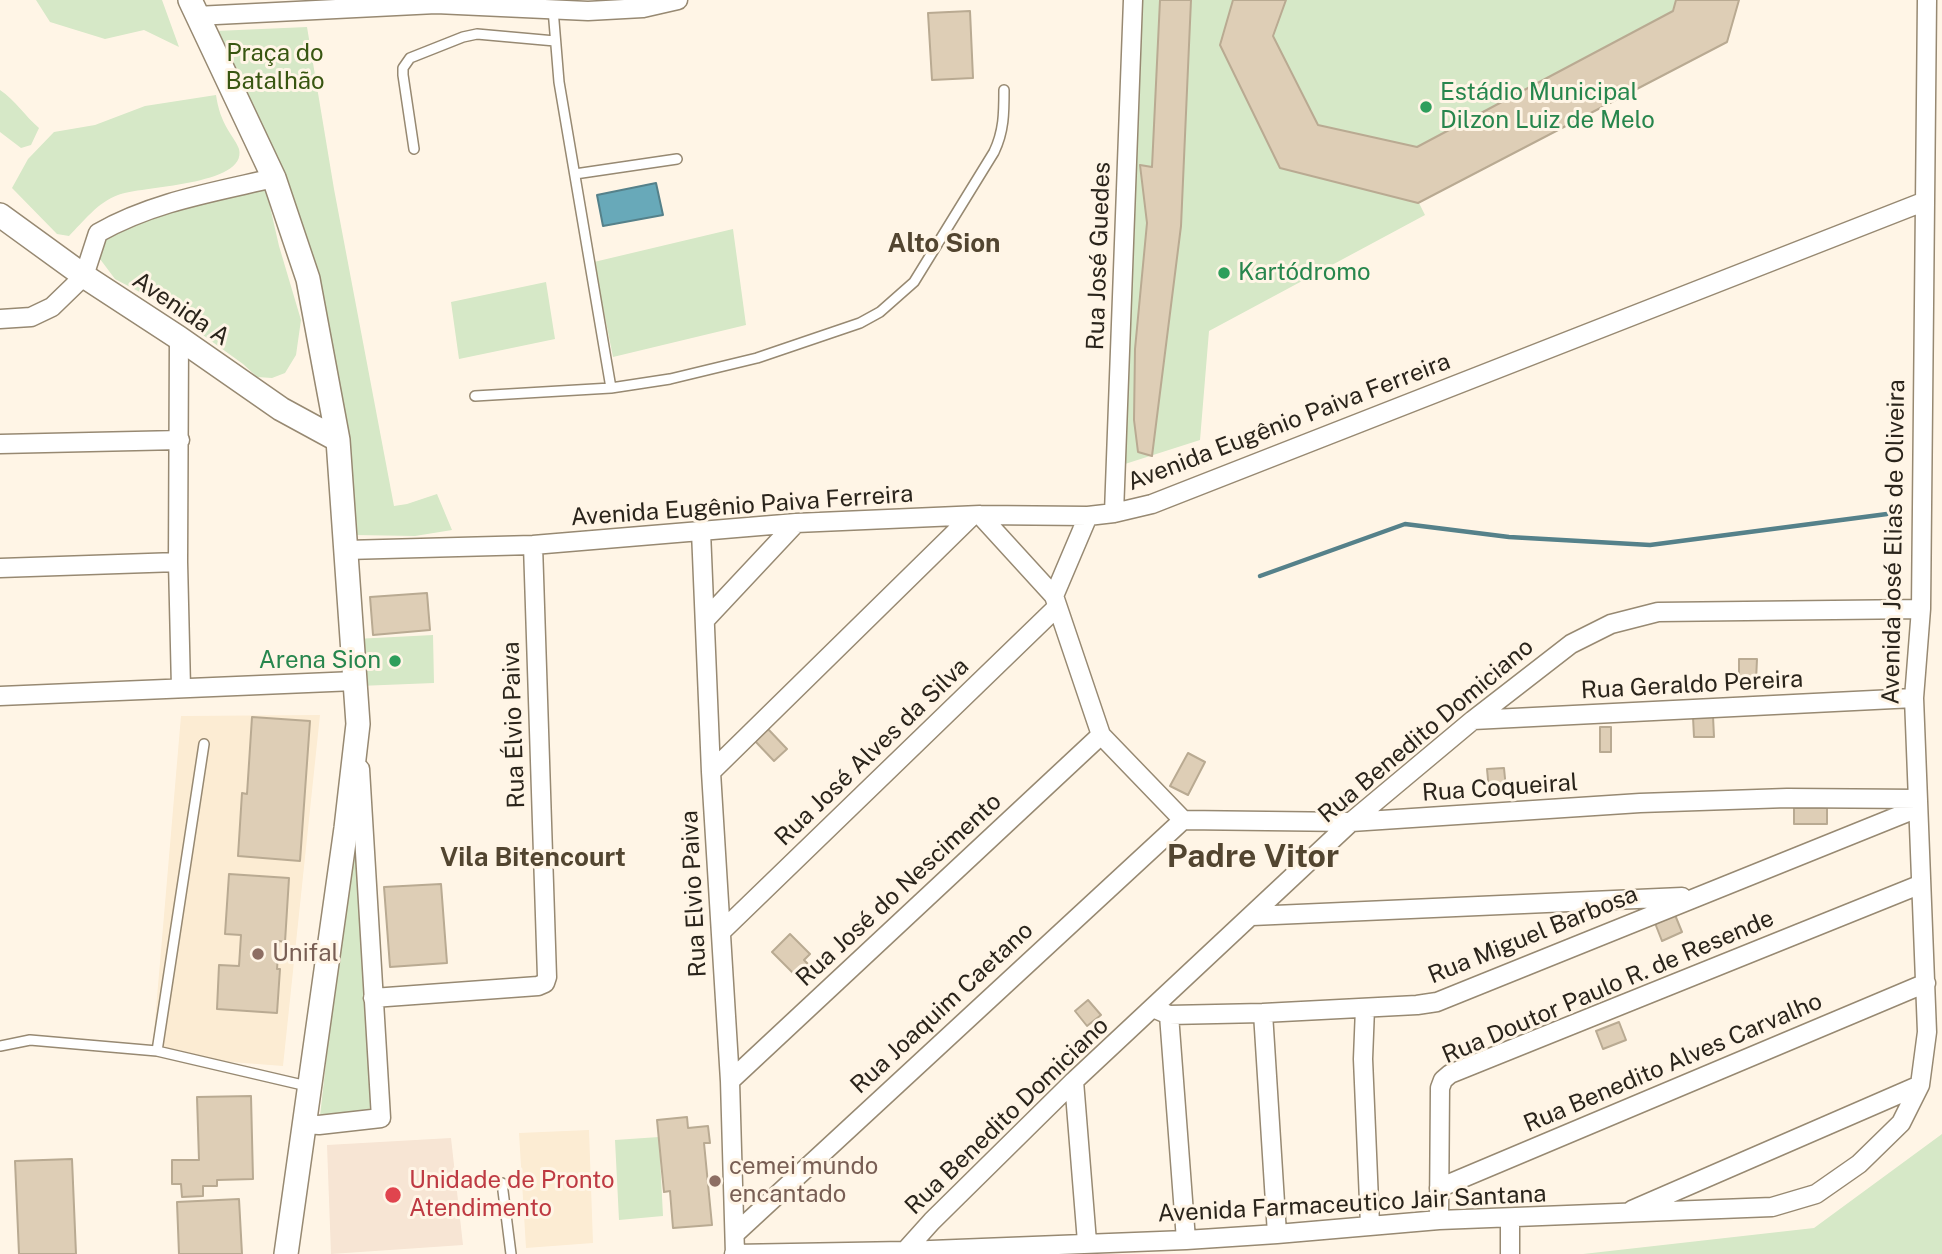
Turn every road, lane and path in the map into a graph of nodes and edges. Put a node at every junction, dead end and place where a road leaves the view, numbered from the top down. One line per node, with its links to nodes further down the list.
1 (677, 0): 5 (street)
2 (1133, 0): 24 (street, Rua José Guedes)
3 (1927, 0): 14 (street, Avenida José Elias de Oliveira)
4 (435, 2): 6 (street); 7 (street)
5 (587, 5): 7 (street)
6 (193, 8): 13 (street)
7 (552, 9): 8 (lane)
8 (555, 41): 10 (lane); 12 (lane)
9 (1004, 90): 19 (lane)
10 (414, 149)
11 (677, 159): 12 (lane)
12 (575, 174): 19 (lane)
13 (274, 178): 16 (street); 22 (street)
14 (1923, 202): 24 (street, Avenida Eugênio Paiva Ferreira); 34 (street, Avenida José Elias de Oliveira)
15 (0, 215): 16 (street, Avenida A)
16 (84, 276): 17 (street); 18 (street, Avenida A)
17 (0, 319)
18 (179, 338): 21 (street); 22 (street, Avenida A)
19 (611, 388): 20 (lane)
20 (475, 396)
21 (180, 440): 23 (street); 31 (street)
22 (338, 440): 30 (street)
23 (0, 444)
24 (1114, 513): 26 (street, Avenida Eugênio Paiva Ferreira)
25 (976, 516): 26 (street, Avenida Eugênio Paiva Ferreira); 27 (street, Avenida Eugênio Paiva Ferreira); 33 (street); 44 (street)
26 (1088, 516): 33 (street)
27 (796, 523): 28 (street, Avenida Eugênio Paiva Ferreira); 35 (street)
28 (701, 531): 29 (street, Avenida Eugênio Paiva Ferreira); 35 (street, Rua Elvio Paiva)
29 (533, 545): 30 (street, Avenida Eugênio Paiva Ferreira); 53 (street, Rua Élvio Paiva)
30 (346, 550): 36 (street)
31 (178, 562): 32 (street); 37 (street)
32 (0, 568)
33 (1055, 602): 42 (street); 51 (street, Rua José Alves da Silva)
34 (1921, 609): 39 (street, Avenida José Elias de Oliveira); 40 (street, Rua Benedito Domiciano)
35 (706, 619): 44 (street, Rua Elvio Paiva)
36 (355, 681): 37 (street); 41 (street)
37 (181, 688): 38 (street)
38 (0, 696)
39 (1914, 698): 40 (street, Rua Geraldo Pereira); 45 (street, Avenida José Elias de Oliveira)
40 (1473, 720): 47 (street, Rua Benedito Domiciano)
41 (358, 724): 53 (street); 62 (street)
42 (1101, 735): 46 (street); 59 (street, Rua José do Nescimento)
43 (204, 744): 58 (lane)
44 (711, 772): 51 (street, Rua Elvio Paiva)
45 (1918, 804): 47 (street, Rua Coqueiral); 48 (street, Avenida José Elias de Oliveira); 49 (street, Rua Miguel Barbosa)
46 (1182, 820): 47 (street, Rua Coqueiral); 70 (street, Rua Joaquim Caetano)
47 (1351, 822): 50 (street, Rua Benedito Domiciano)
48 (1919, 885): 52 (street, Avenida José Elias de Oliveira); 65 (street, Rua Doutor Paulo R. de Resende)
49 (1695, 897): 50 (street); 54 (street, Rua Miguel Barbosa)
50 (1252, 916): 55 (street, Rua Benedito Domiciano)
51 (721, 932): 59 (street, Rua Elvio Paiva)
52 (1926, 983): 61 (street, Avenida José Elias de Oliveira); 65 (street, Rua Benedito Alves Carvalho)
53 (373, 998): 63 (street)
54 (1365, 1008): 56 (street, Rua Miguel Barbosa); 69 (street)
55 (1161, 1011): 56 (street, Rua Miguel Barbosa); 60 (street, Rua Benedito Domiciano); 72 (street)
56 (1263, 1013): 71 (street)
57 (0, 1046): 58 (lane)
58 (157, 1051): 62 (lane)
59 (730, 1081): 70 (street, Rua Elvio Paiva)
60 (1074, 1081): 73 (street); 74 (street, Rua Benedito Domiciano)
61 (1920, 1085): 66 (street); 66 (street, Avenida Farmaceutico Jair Santana)
62 (309, 1086): 63 (street)
63 (303, 1124): 75 (street)
64 (502, 1182): 76 (lane)
65 (1439, 1188): 68 (street, Rua Doutor Paulo R. de Resende)
66 (1622, 1214): 67 (street, Avenida Farmaceutico Jair Santana)
67 (1510, 1218): 68 (street, Avenida Farmaceutico Jair Santana); 78 (street)
68 (1438, 1220): 69 (street, Avenida Farmaceutico Jair Santana)
69 (1370, 1225): 71 (street, Avenida Farmaceutico Jair Santana)
70 (736, 1233): 77 (street, Rua Elvio Paiva)
71 (1277, 1234): 72 (street, Avenida Farmaceutico Jair Santana)
72 (1186, 1240): 73 (street, Avenida Farmaceutico Jair Santana)
73 (1087, 1242): 74 (street, Avenida Farmaceutico Jair Santana)
74 (905, 1252): 77 (street, Avenida Farmaceutico Jair Santana)
75 (286, 1254)
76 (511, 1254)
77 (735, 1254)
78 (1510, 1254)

